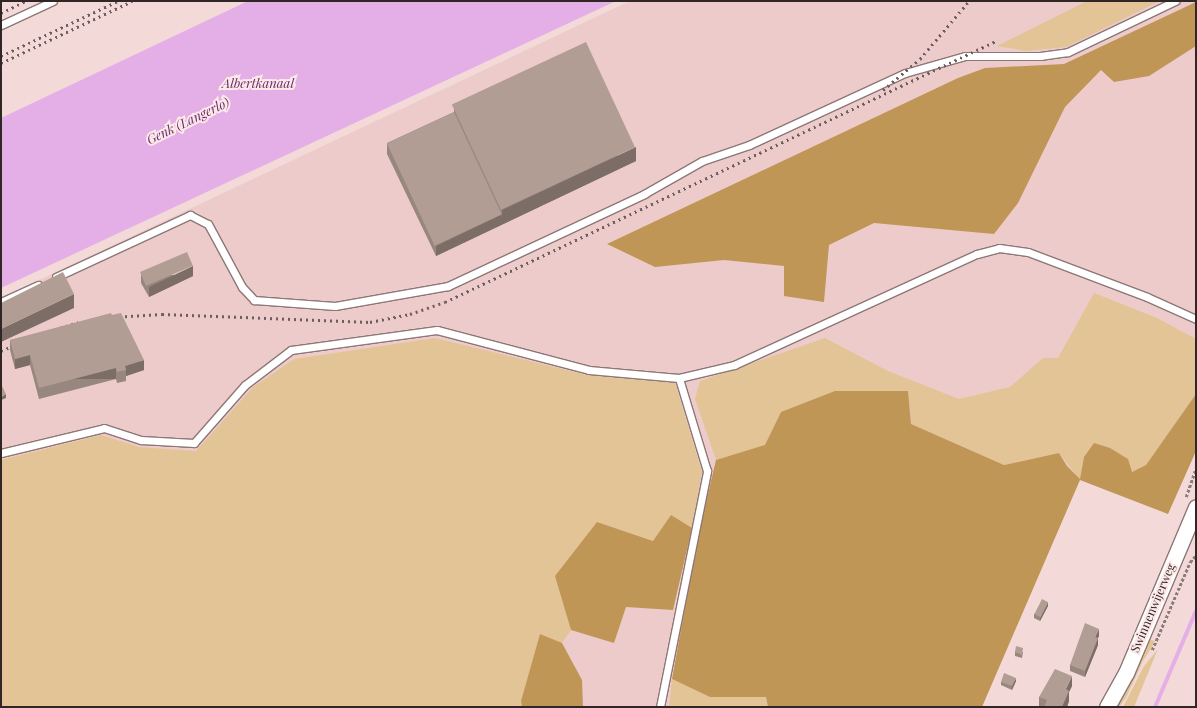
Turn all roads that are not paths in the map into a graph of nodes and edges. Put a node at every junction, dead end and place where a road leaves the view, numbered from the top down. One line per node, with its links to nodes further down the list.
1 (53, 1): 3 (lane)
2 (1176, 1): 4 (lane)
3 (1, 25)
4 (1, 302)
5 (1196, 318): 6 (lane)
6 (678, 378): 7 (lane); 9 (lane)
7 (1, 453)
8 (1196, 507): 10 (street, Swinnenwijerweg)
9 (660, 707)
10 (1107, 707)

